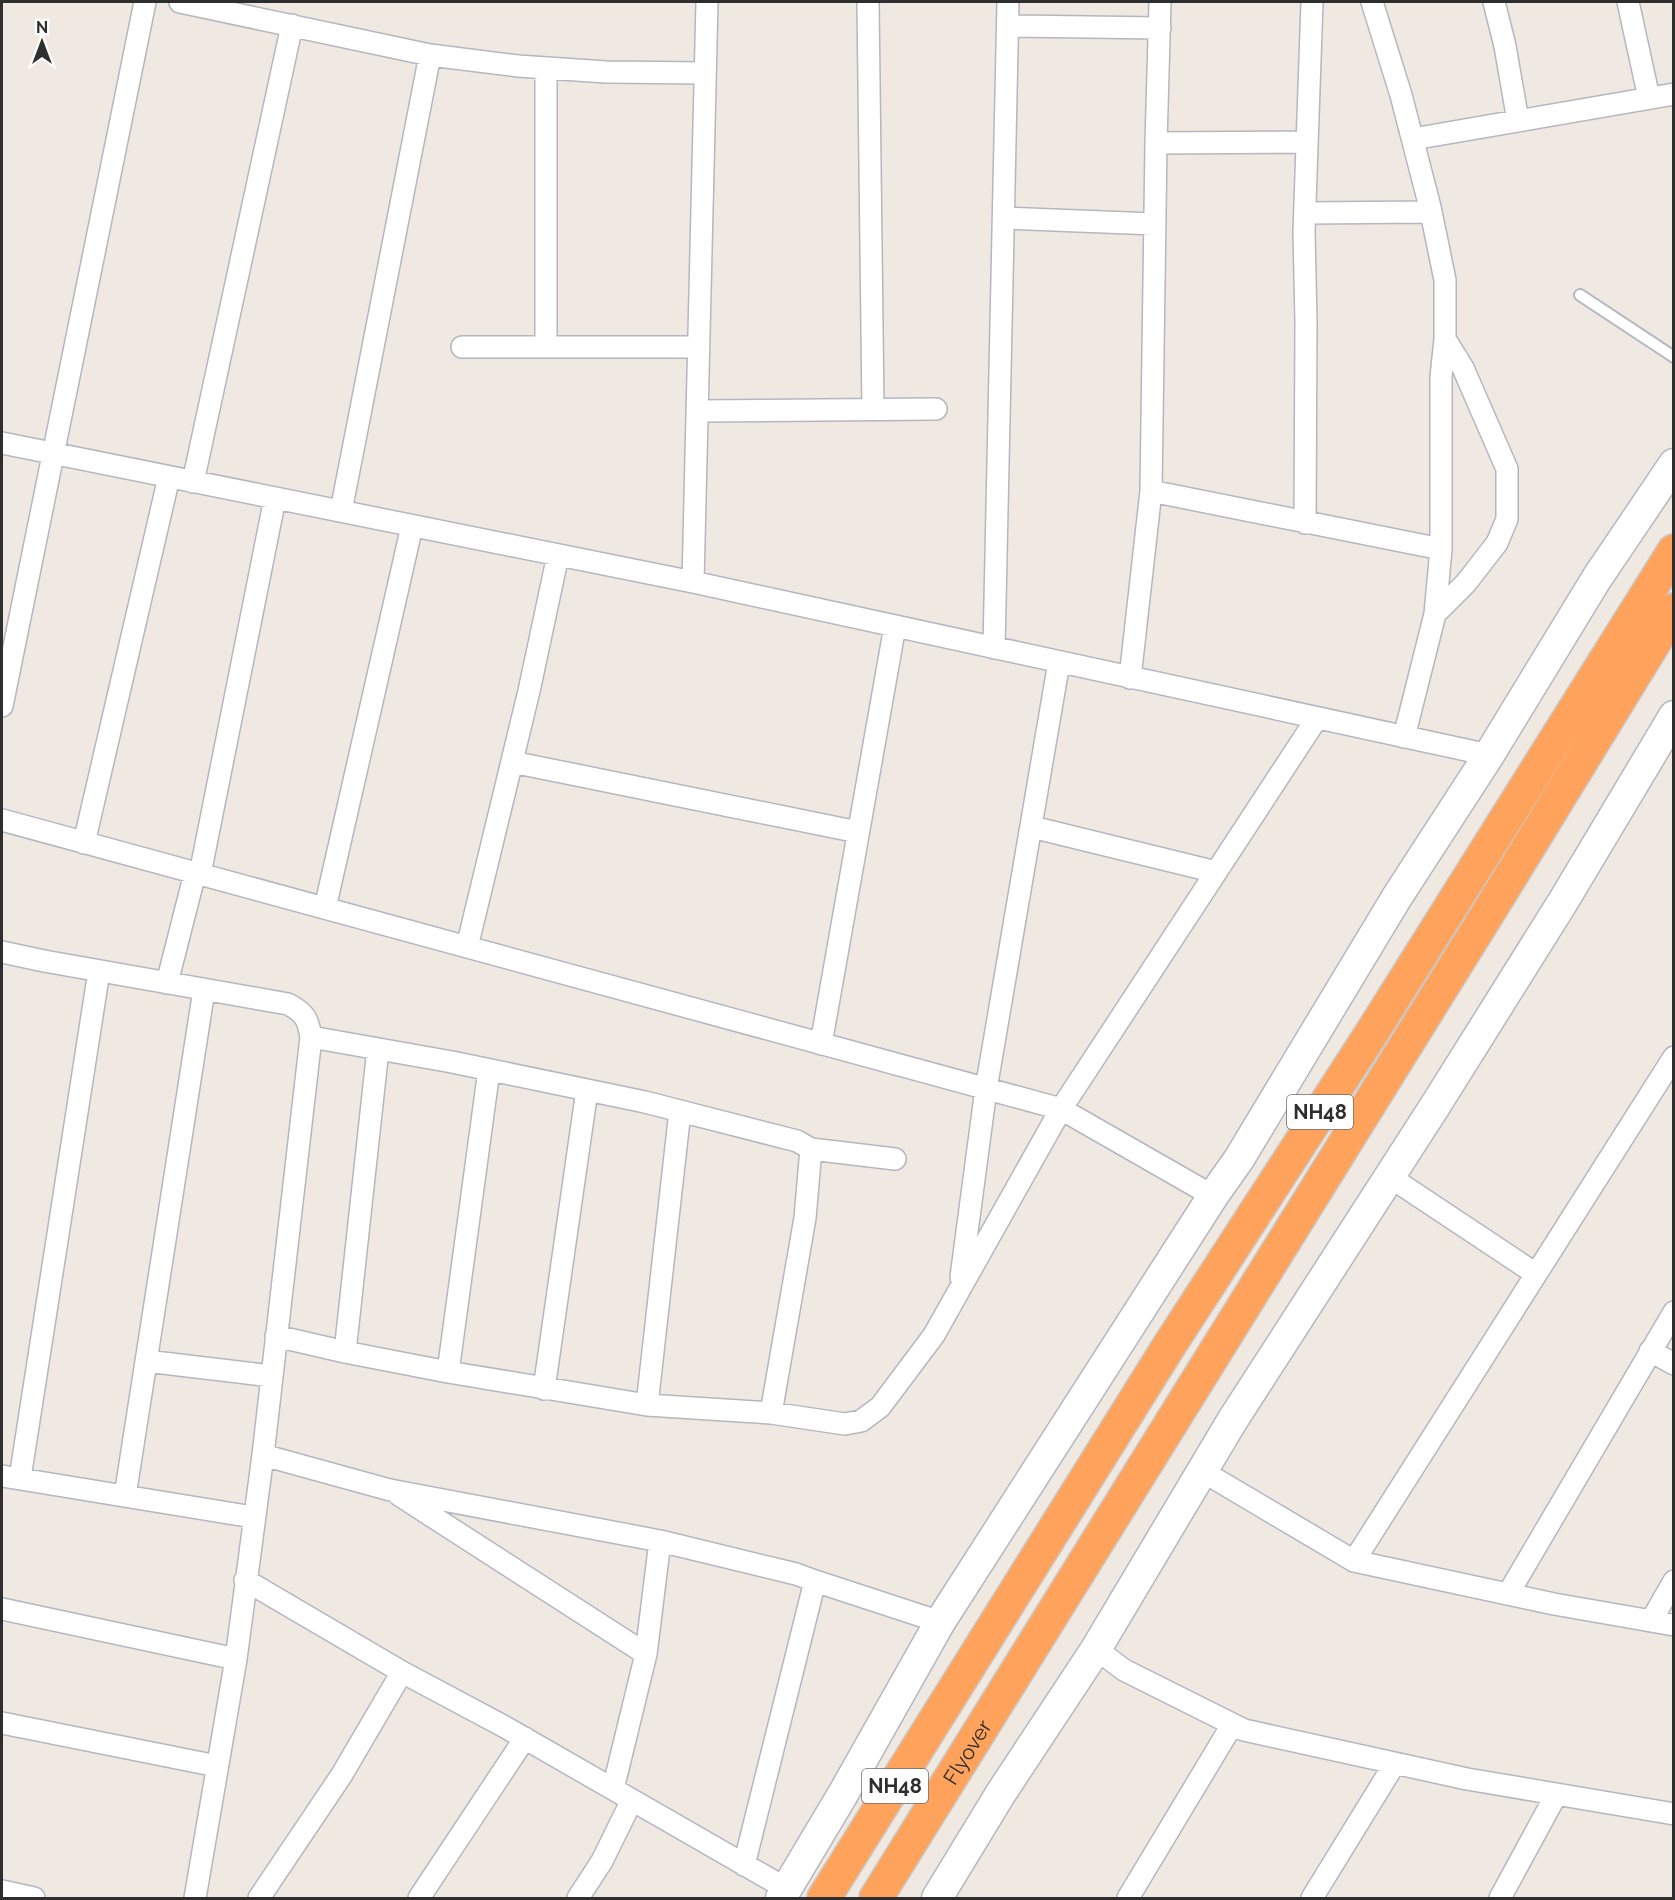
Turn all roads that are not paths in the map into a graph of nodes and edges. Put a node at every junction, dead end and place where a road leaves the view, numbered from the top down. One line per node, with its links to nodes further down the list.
1 (145, 2): 37 (street)
2 (180, 2): 11 (street)
3 (707, 2): 16 (street)
4 (868, 2): 34 (street)
5 (1008, 2): 12 (street)
6 (1160, 2): 13 (street)
7 (1312, 2): 21 (street)
8 (1372, 2): 20 (street)
9 (1494, 2): 19 (street)
10 (1628, 2): 18 (street)
11 (292, 25): 14 (street); 40 (street)
12 (1008, 26): 13 (street); 25 (street)
13 (1160, 28): 22 (street)
14 (430, 55): 15 (street); 43 (street)
15 (546, 68): 16 (street); 30 (street)
16 (705, 73): 31 (street)
17 (1674, 94): 18 (street)
18 (1649, 99): 19 (street)
19 (1518, 121): 20 (street)
20 (1413, 140): 23 (street)
21 (1307, 142): 22 (street); 24 (street)
22 (1156, 143): 26 (street)
23 (1431, 212): 24 (street); 28 (street)
24 (1305, 213): 44 (street)
25 (1004, 218): 26 (street); 53 (street)
26 (1154, 224): 41 (street)
27 (1580, 295): 32 (lane)
28 (1445, 339): 46 (street); 51 (street)
29 (462, 347): 30 (street)
30 (546, 347): 31 (street)
31 (698, 347): 35 (street)
32 (1674, 357)
33 (936, 409): 34 (street)
34 (873, 410): 35 (street)
35 (697, 411): 49 (street)
36 (2, 443): 37 (street)
37 (52, 453): 39 (street); 56 (street)
38 (1674, 464): 60 (main road)
39 (169, 477): 40 (street); 65 (street)
40 (194, 482): 42 (street)
41 (1151, 491): 44 (street); 55 (street)
42 (275, 498): 43 (street); 67 (street)
43 (340, 511): 45 (street)
44 (1305, 523): 46 (street)
45 (412, 526): 48 (street); 68 (street)
46 (1441, 549): 51 (street)
47 (1674, 551): 137 (highway, Flyover / NH48)
48 (558, 555): 49 (street); 61 (street)
49 (693, 582): 52 (street)
50 (1674, 610): 138 (highway, Flyover / NH48)
51 (1436, 615): 59 (street)
52 (896, 626): 53 (street); 64 (street)
53 (994, 648): 54 (street)
54 (1059, 662): 55 (street); 63 (street)
55 (1130, 678): 58 (street)
56 (2, 706)
57 (1674, 716): 85 (main road)
58 (1317, 718): 59 (street); 66 (street)
59 (1404, 737): 60 (street)
60 (1489, 755): 86 (main road)
61 (512, 762): 64 (street); 69 (street)
62 (2, 820): 65 (street)
63 (1032, 827): 66 (street); 79 (street)
64 (858, 832): 75 (street)
65 (84, 843): 67 (street)
66 (1216, 872): 81 (street)
67 (198, 874): 68 (street); 72 (street)
68 (324, 908): 69 (street)
69 (467, 947): 75 (street)
70 (2, 952): 71 (street)
71 (99, 971): 72 (street); 102 (street)
72 (167, 983): 73 (street)
73 (204, 990): 74 (street); 93 (street)
74 (311, 1037): 76 (street); 90 (street)
75 (821, 1044): 79 (street)
76 (378, 1049): 78 (street); 92 (street)
77 (1674, 1057): 87 (street)
78 (489, 1070): 80 (street); 95 (street)
79 (986, 1089): 81 (street); 88 (street)
80 (588, 1090): 82 (street); 97 (street)
81 (1061, 1109): 86 (street); 88 (street)
82 (680, 1111): 83 (street); 98 (street)
83 (811, 1149): 84 (street); 99 (street)
84 (896, 1159)
85 (1390, 1177): 87 (street); 101 (main road)
86 (1213, 1196): 114 (main road)
87 (1536, 1274): 107 (street)
88 (959, 1290): 99 (street)
89 (1674, 1312): 91 (street)
90 (276, 1336): 92 (street); 96 (street)
91 (1650, 1351): 94 (street); 111 (street)
92 (345, 1352): 95 (street)
93 (146, 1361): 96 (street); 104 (street)
94 (1674, 1364)
95 (448, 1372): 97 (street)
96 (271, 1376): 100 (street)
97 (544, 1389): 98 (street)
98 (647, 1405): 99 (street)
99 (771, 1413)
100 (262, 1455): 103 (street); 105 (street)
101 (1202, 1471): 107 (street); 116 (main road)
102 (11, 1477): 104 (street)
103 (390, 1490): 106 (street); 117 (street)
104 (125, 1496): 105 (street)
105 (253, 1516): 108 (street)
106 (660, 1540): 109 (street); 117 (street)
107 (1354, 1561): 111 (street)
108 (245, 1580): 118 (street); 119 (street)
109 (815, 1581): 114 (street); 129 (street)
110 (1674, 1581): 113 (street)
111 (1508, 1594): 113 (street)
112 (2, 1609): 118 (street)
113 (1651, 1621): 115 (street)
114 (940, 1622): 131 (main road)
115 (1674, 1624)
116 (1096, 1649): 121 (street); 139 (main road)
117 (646, 1654): 125 (street)
118 (236, 1659): 124 (street)
119 (402, 1672): 122 (street); 134 (street)
120 (2, 1723): 124 (street)
121 (1232, 1725): 123 (street); 140 (street)
122 (525, 1738): 125 (street); 135 (street)
123 (1395, 1763): 126 (street); 141 (street)
124 (217, 1766): 133 (street)
125 (613, 1789): 127 (street)
126 (1556, 1795): 128 (street); 142 (street)
127 (632, 1800): 129 (street); 136 (street)
128 (1674, 1814)
129 (744, 1864): 131 (street)
130 (2, 1891): 132 (street)
131 (784, 1894)
132 (34, 1899)
133 (195, 1899)
134 (259, 1899)
135 (419, 1899)
136 (578, 1899)
137 (824, 1899)
138 (876, 1899)
139 (937, 1899)
140 (1128, 1899)
141 (1312, 1899)
142 (1500, 1899)

